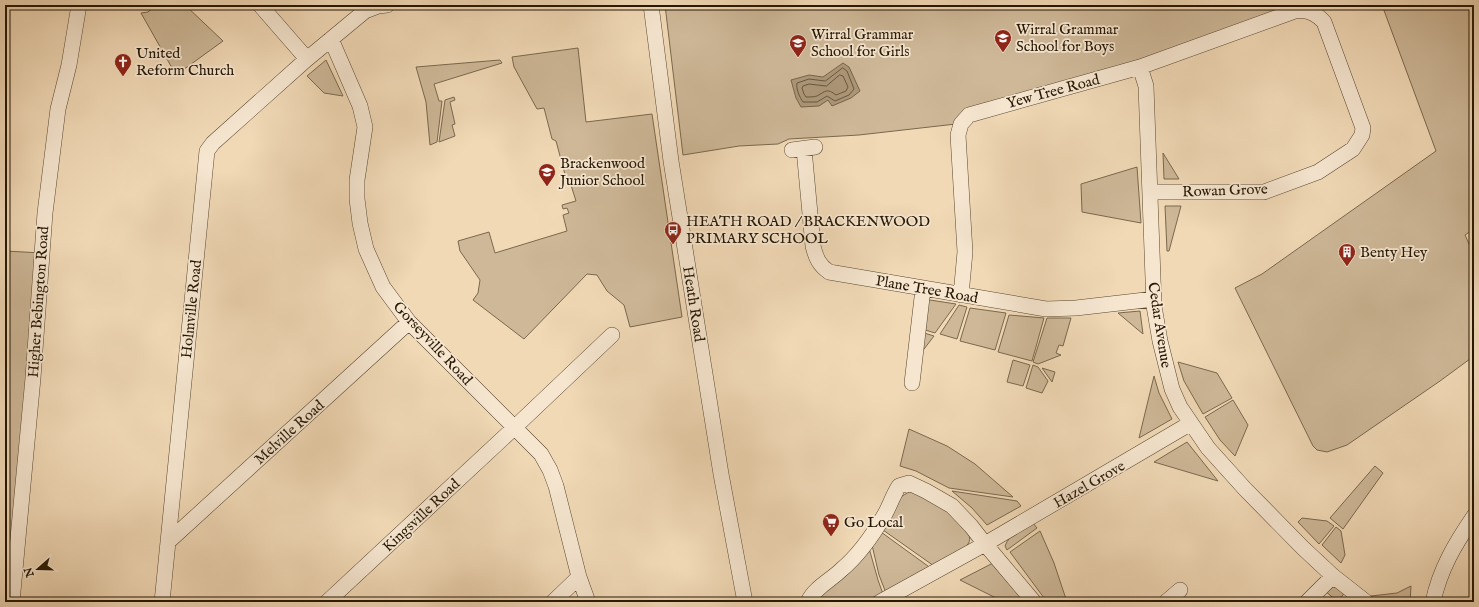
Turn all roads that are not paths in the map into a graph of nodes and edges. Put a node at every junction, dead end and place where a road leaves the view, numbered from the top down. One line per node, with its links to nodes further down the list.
1 (79, 5): 24 (street, Higher Bebington Road)
2 (260, 5): 7 (street)
3 (387, 5): 6 (street, Holmville Road)
4 (651, 5): 29 (street, Heath Road)
5 (1312, 12): 8 (street, Yew Tree Road); 10 (street, Rowan Grove)
6 (331, 39): 7 (street, Holmville Road); 14 (street, Gorseyville Road)
7 (307, 59): 20 (street, Holmville Road)
8 (1140, 67): 10 (street, Cedar Avenue); 12 (street, Yew Tree Road)
9 (804, 149): 11 (street, Plane Tree Road)
10 (1150, 192): 13 (street, Cedar Avenue)
11 (923, 289): 12 (street, Plane Tree Road); 16 (street)
12 (961, 295): 13 (street, Plane Tree Road)
13 (1154, 299): 17 (street, Cedar Avenue)
14 (409, 322): 18 (street, Gorseyville Road); 20 (street, Melville Road)
15 (612, 335): 18 (street, Kingsville Road)
16 (912, 383)
17 (1191, 423): 21 (street, Hazel Grove); 22 (street, Cedar Avenue)
18 (515, 428): 23 (street, Gorseyville Road); 26 (street, Kingsville Road)
19 (1474, 516): 35 (street)
20 (169, 541): 25 (street, Holmville Road)
21 (985, 544): 30 (street); 31 (street, Hazel Grove); 32 (street)
22 (1333, 576): 33 (street); 34 (street, Cedar Avenue)
23 (579, 577): 27 (street); 28 (street, Gorseyville Road)
24 (12, 602)
25 (162, 602)
26 (327, 602)
27 (552, 602)
28 (588, 602)
29 (745, 602)
30 (808, 602)
31 (880, 602)
32 (1034, 602)
33 (1307, 602)
34 (1366, 602)
35 (1433, 602)

